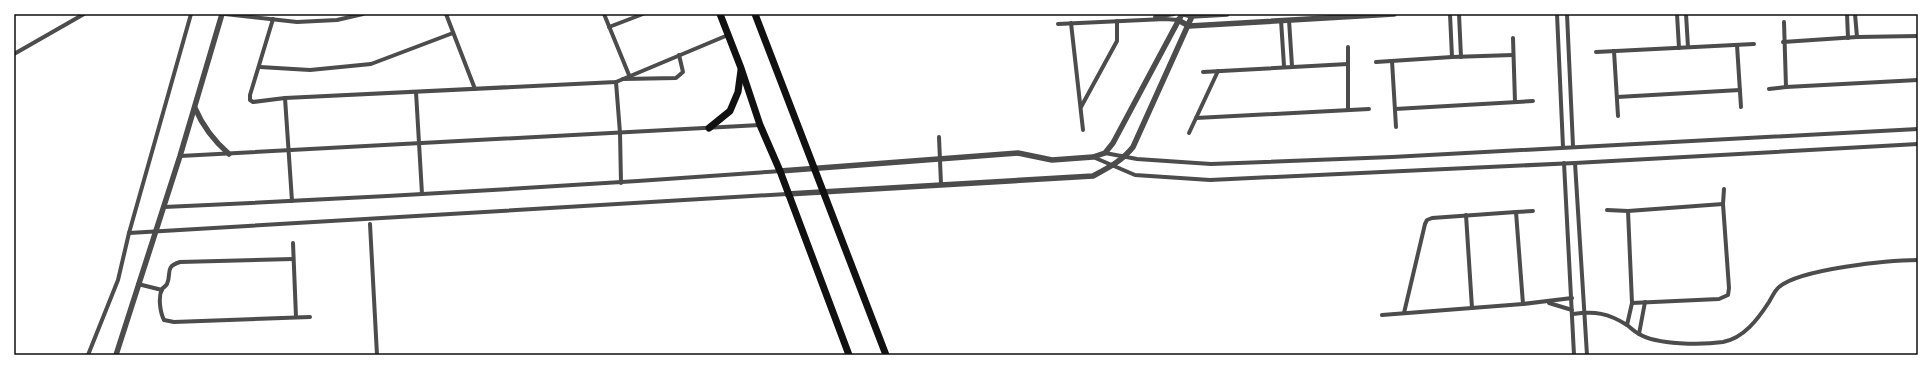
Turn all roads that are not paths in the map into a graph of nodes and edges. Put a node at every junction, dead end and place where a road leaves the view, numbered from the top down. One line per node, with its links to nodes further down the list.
1 (84, 14): 48 (street)
2 (191, 14): 123 (street)
3 (224, 14): 24 (street); 77 (street)
4 (363, 14): 24 (street)
5 (446, 14): 34 (street)
6 (604, 14): 33 (street)
7 (642, 14): 33 (street)
8 (720, 14): 35 (main road)
9 (755, 14): 105 (main road)
10 (1174, 14): 23 (street)
11 (1183, 14): 22 (street); 25 (street)
12 (1227, 14): 22 (street)
13 (1394, 14): 27 (street)
14 (1450, 14): 52 (street)
15 (1458, 14): 51 (street)
16 (1557, 14): 94 (street)
17 (1567, 14): 93 (street)
18 (1677, 14): 45 (street)
19 (1686, 14): 44 (street)
20 (1846, 14): 39 (street)
21 (1855, 14): 37 (street)
22 (1193, 15): 32 (street)
23 (1165, 16): 25 (street); 28 (street)
24 (273, 19): 58 (street)
25 (1178, 20): 32 (street); 96 (street)
26 (1281, 20): 27 (street); 32 (street); 56 (street)
27 (1289, 20): 57 (street)
28 (1117, 21): 30 (street); 75 (street)
29 (1784, 22): 40 (street)
30 (1071, 23): 31 (street); 75 (street)
31 (1058, 24)
32 (1189, 26): 98 (street)
33 (609, 27): 62 (street)
34 (453, 33): 58 (street); 67 (street)
35 (728, 35): 49 (street); 59 (main road)
36 (1918, 36): 37 (street)
37 (1857, 37): 39 (street)
38 (1513, 38): 50 (street)
39 (1848, 38): 40 (street)
40 (1783, 42): 66 (street)
41 (1754, 44): 42 (street)
42 (1737, 45): 44 (street); 69 (street)
43 (1348, 47): 55 (street)
44 (1688, 47): 45 (street)
45 (1679, 48): 46 (street)
46 (1614, 51): 47 (street); 71 (street)
47 (1596, 52)
48 (14, 54)
49 (679, 55): 62 (street); 63 (street)
50 (1513, 55): 51 (street); 74 (street)
51 (1460, 56): 52 (street)
52 (1452, 57): 53 (street)
53 (1392, 61): 54 (street); 79 (street)
54 (1376, 62)
55 (1348, 64): 57 (street); 80 (street)
56 (1284, 66): 57 (street); 60 (street)
57 (1292, 66)
58 (260, 67): 72 (street)
59 (741, 68): 83 (main road); 85 (main road)
60 (1218, 71): 61 (street); 82 (street)
61 (1203, 72)
62 (628, 75): 63 (street)
63 (621, 79): 65 (street)
64 (1918, 80): 66 (street)
65 (616, 82): 67 (street); 88 (street)
66 (1786, 87): 68 (street)
67 (475, 89): 70 (street)
68 (1768, 89)
69 (1740, 90): 71 (street); 76 (street)
70 (416, 92): 72 (street); 91 (street)
71 (1617, 97): 81 (street)
72 (284, 98): 95 (street)
73 (1533, 101): 74 (street)
74 (1515, 102): 79 (street)
75 (1081, 107): 87 (street)
76 (1741, 107)
77 (195, 108): 97 (street); 99 (street)
78 (1369, 109): 80 (street)
79 (1395, 109): 84 (street)
80 (1348, 110): 82 (street)
81 (1618, 116)
82 (1196, 118): 89 (street)
83 (760, 125): 85 (street); 106 (main road)
84 (1396, 127)
85 (709, 128): 88 (street)
86 (1918, 129): 93 (street)
87 (1083, 130)
88 (620, 133): 91 (street); 107 (street)
89 (1189, 133)
90 (940, 137): 101 (street)
91 (418, 144): 95 (street); 111 (street)
92 (1918, 144): 103 (street)
93 (1573, 146): 94 (street)
94 (1563, 147): 98 (street)
95 (288, 151): 97 (street); 113 (street)
96 (1105, 153): 98 (street); 100 (street)
97 (228, 154): 99 (street)
98 (1126, 155): 104 (street)
99 (180, 156): 115 (street)
100 (1093, 157): 101 (street); 104 (street)
101 (941, 158): 105 (street); 108 (street)
102 (1564, 163): 103 (street); 104 (street); 129 (street)
103 (1575, 163): 136 (street)
104 (1112, 166): 108 (street)
105 (814, 167): 106 (street); 110 (main road)
106 (780, 171): 107 (street); 112 (main road)
107 (621, 182): 111 (street)
108 (941, 184): 110 (street)
109 (1724, 189): 114 (street)
110 (823, 190): 112 (street); 147 (main road)
111 (422, 194): 113 (street)
112 (787, 194): 122 (street); 146 (main road)
113 (292, 201): 115 (street)
114 (1723, 204): 118 (street); 131 (street)
115 (164, 207): 122 (street)
116 (1532, 210): 119 (street)
117 (1607, 210): 118 (street)
118 (1628, 210): 132 (street)
119 (1516, 212): 120 (street); 133 (street)
120 (1466, 215): 134 (street); 137 (street)
121 (370, 224): 145 (street)
122 (154, 232): 123 (street); 127 (street)
123 (132, 233): 143 (street)
124 (292, 244): 125 (street)
125 (293, 259): 128 (street); 139 (street)
126 (1918, 260): 142 (street)
127 (138, 284): 128 (street); 144 (street)
128 (162, 290): 139 (street)
129 (1572, 298): 130 (street); 135 (street)
130 (1546, 302): 133 (street); 135 (street)
131 (1645, 302): 132 (street); 142 (street)
132 (1632, 303): 141 (street)
133 (1523, 304): 134 (street)
134 (1472, 308): 137 (street)
135 (1573, 312): 136 (street); 148 (street)
136 (1585, 312): 141 (street); 149 (street)
137 (1404, 313): 138 (street)
138 (1382, 315)
139 (296, 317): 140 (street)
140 (310, 317)
141 (1627, 325): 142 (street)
142 (1639, 334)
143 (88, 355)
144 (116, 355)
145 (377, 355)
146 (849, 355)
147 (886, 355)
148 (1574, 355)
149 (1587, 355)

